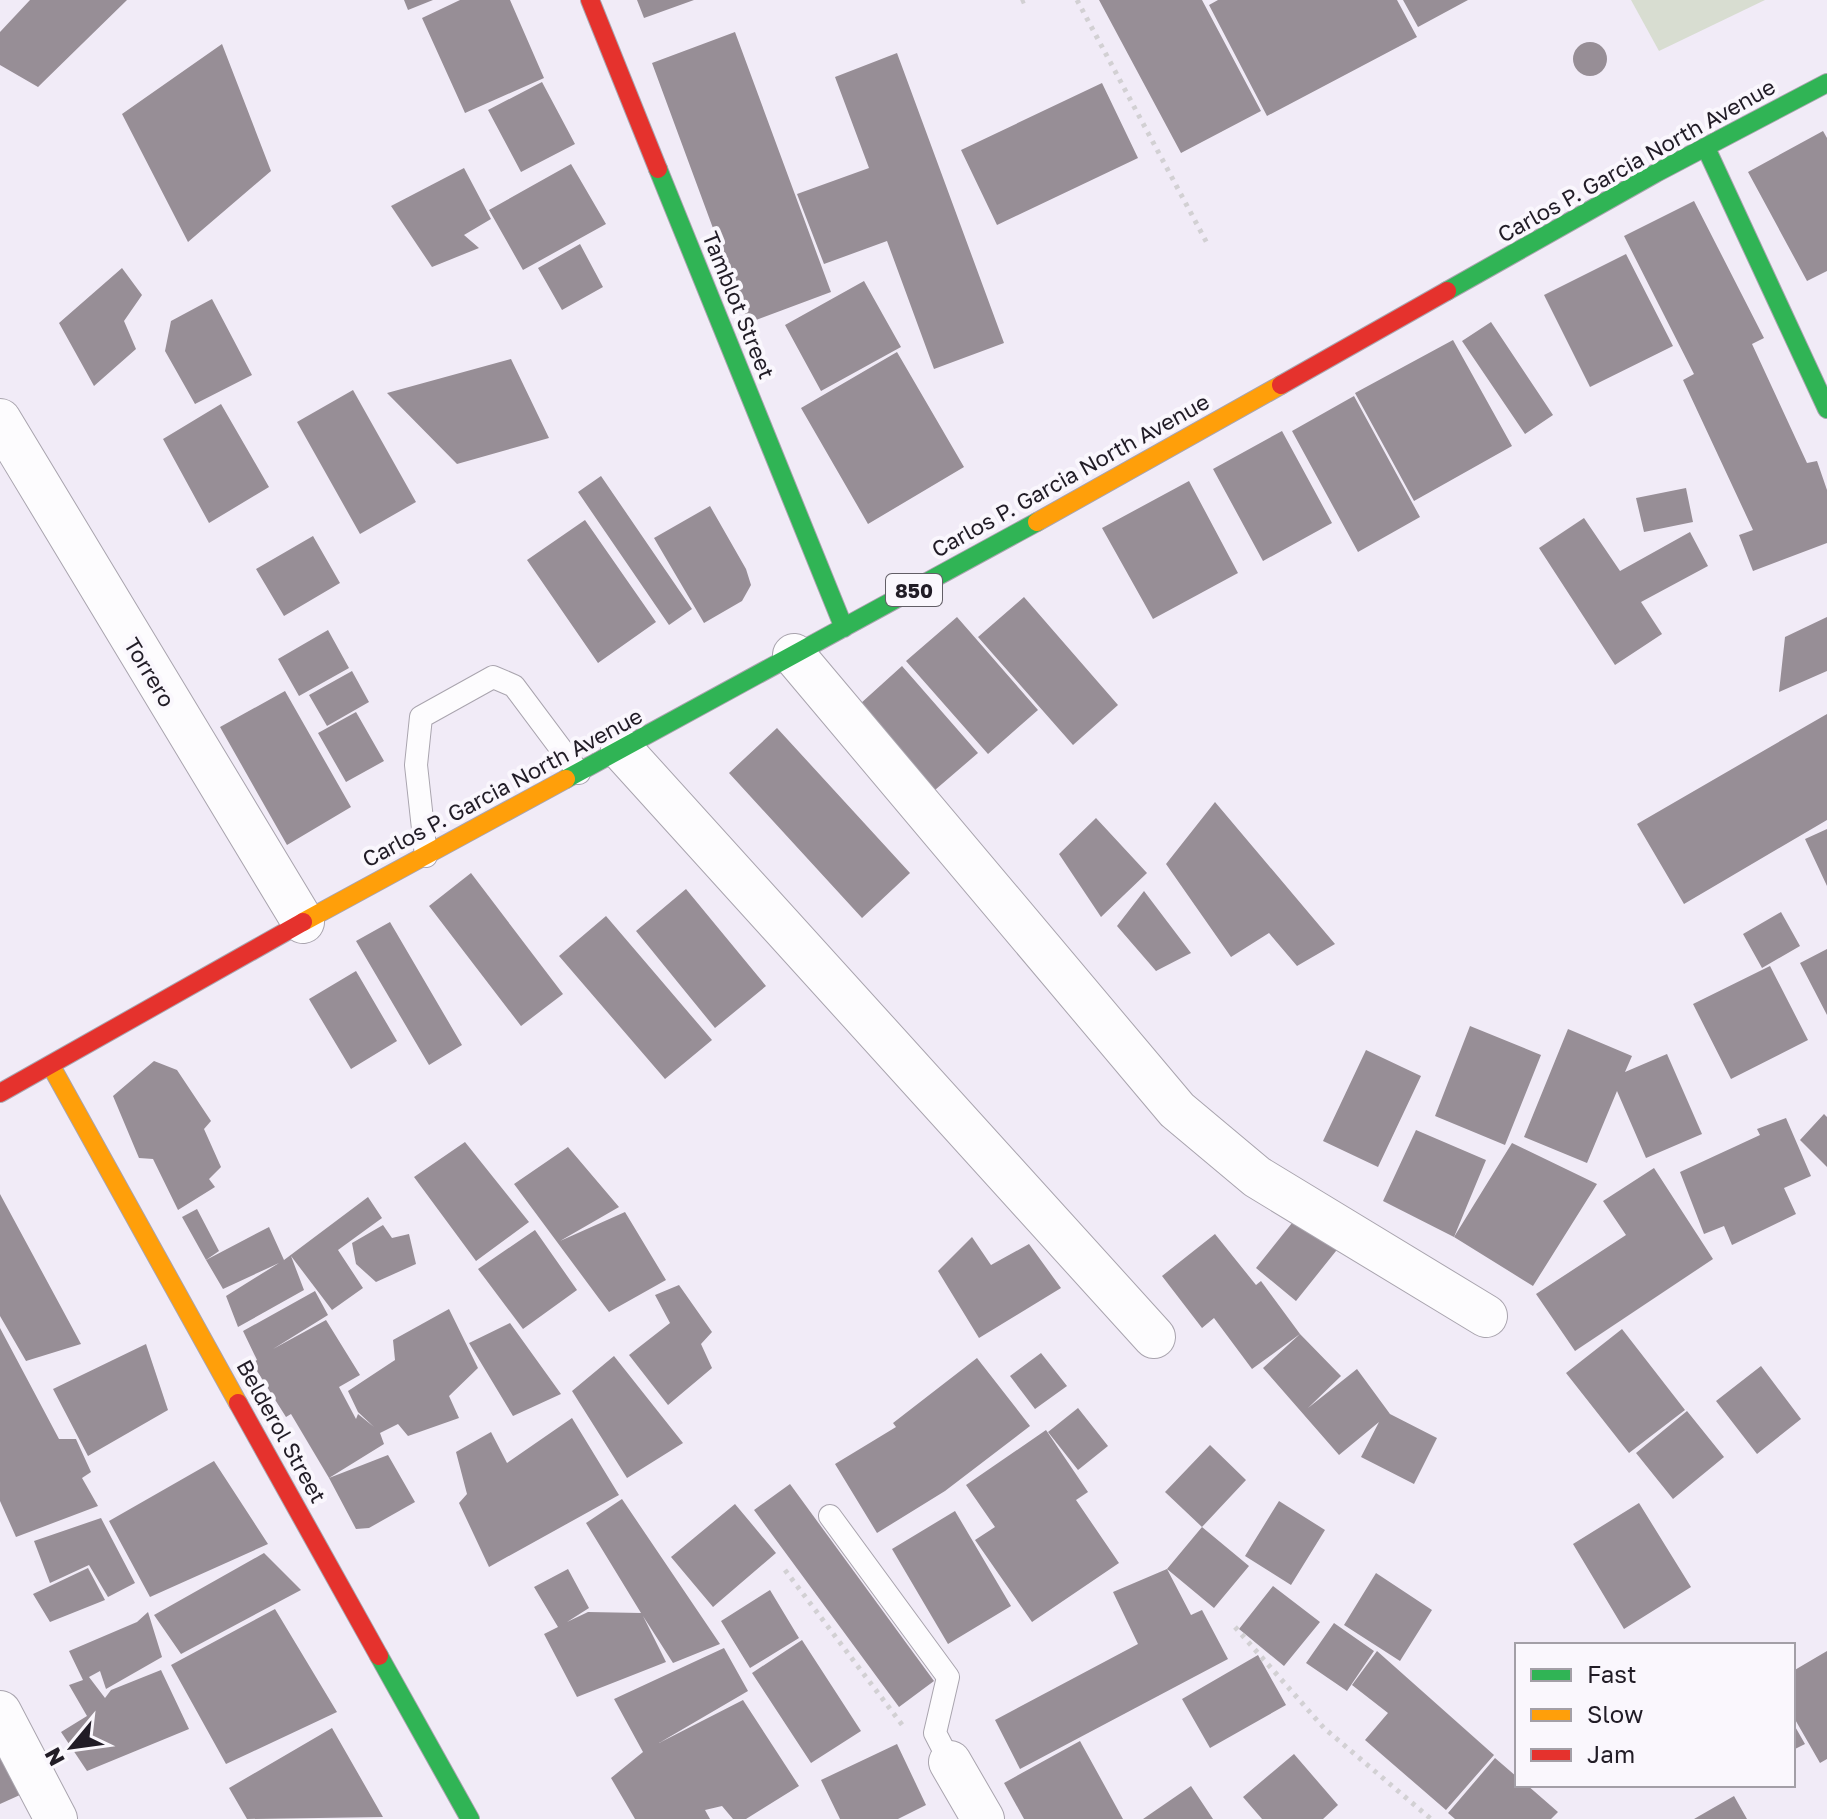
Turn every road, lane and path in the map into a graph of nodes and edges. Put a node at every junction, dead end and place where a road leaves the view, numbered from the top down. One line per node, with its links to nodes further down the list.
1 (590, 0): 8 (main road, Tamblot Street)
2 (1077, 0): 5 (path)
3 (1827, 83): 4 (main road, Carlos P. Garcia North Avenue / 850)
4 (1706, 148): 6 (main road); 8 (main road, Carlos P. Garcia North Avenue / 850)
5 (1208, 245)
6 (1827, 409)
7 (0, 420): 13 (street, Torrero)
8 (844, 628): 9 (main road, Carlos P. Garcia North Avenue / 850)
9 (794, 655): 10 (main road, Carlos P. Garcia North Avenue / 850); 16 (street)
10 (622, 750): 11 (main road, Carlos P. Garcia North Avenue / 850); 17 (street)
11 (579, 773): 12 (main road, Carlos P. Garcia North Avenue / 850); 12 (lane)
12 (426, 856): 13 (main road, Carlos P. Garcia North Avenue / 850)
13 (303, 922): 14 (main road, Carlos P. Garcia North Avenue / 850)
14 (51, 1066): 15 (main road, Carlos P. Garcia North Avenue / 850); 24 (main road, Belderol Street)
15 (0, 1093)
16 (1486, 1316)
17 (1154, 1337)
18 (830, 1516): 22 (lane)
19 (785, 1570): 22 (path)
20 (1235, 1627): 26 (path)
21 (0, 1712): 23 (street)
22 (942, 1747): 25 (street)
23 (56, 1819)
24 (470, 1819)
25 (983, 1819)
26 (1431, 1819)

